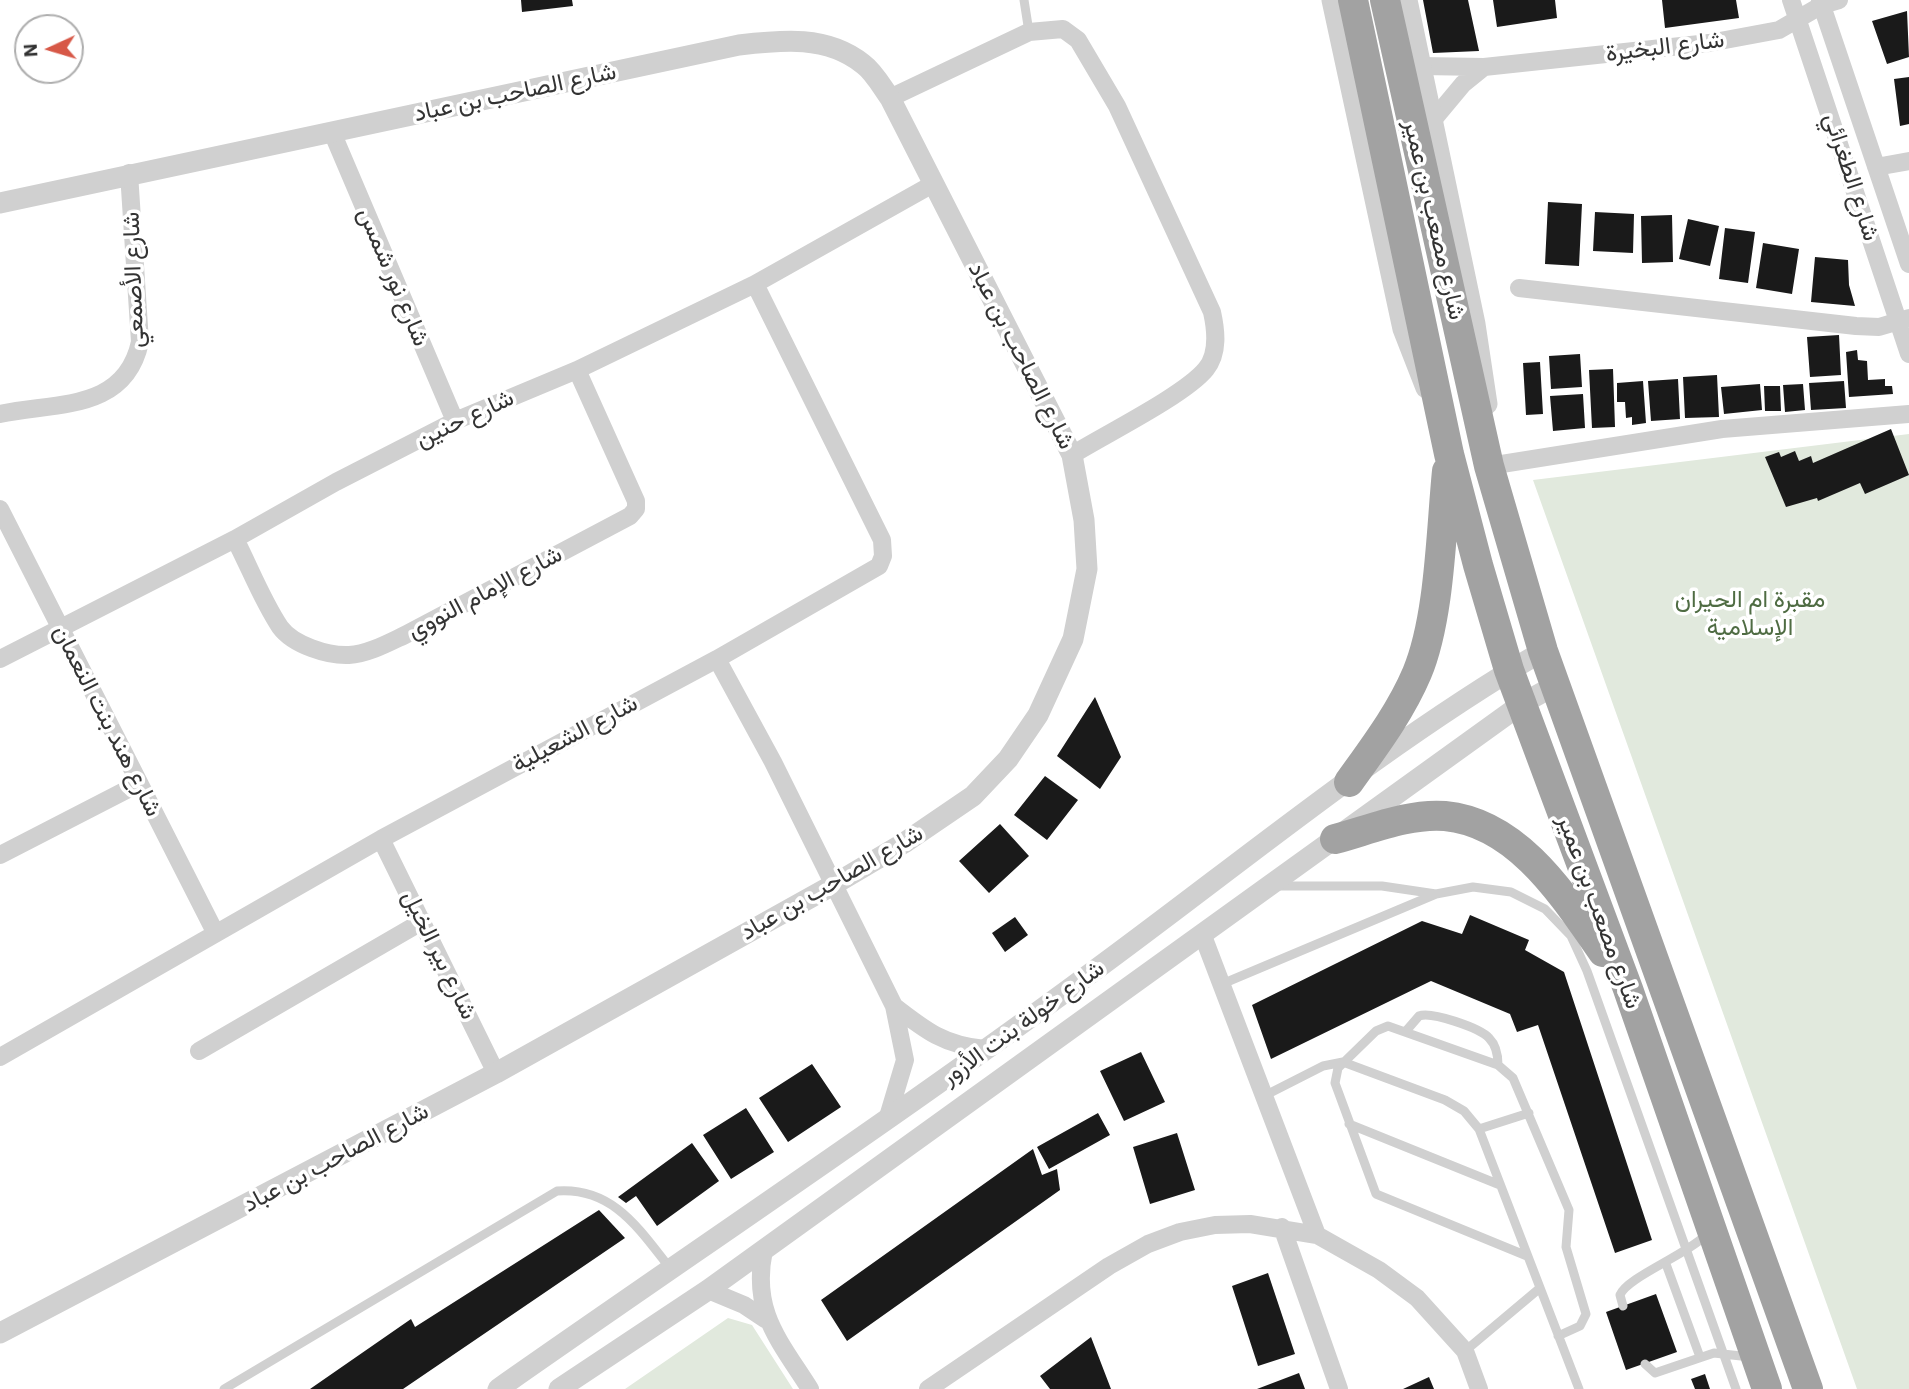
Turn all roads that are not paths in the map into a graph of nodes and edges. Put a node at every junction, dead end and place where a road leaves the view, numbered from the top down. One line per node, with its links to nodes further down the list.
1 (1024, 0): 9 (lane)
2 (1332, 0): 29 (street, شارع مصعب بن عمير)
3 (1353, 0): 29 (highway, شارع مصعب بن عمير)
4 (1385, 0): 30 (highway, شارع مصعب بن عمير)
5 (1407, 0): 10 (street, شارع مصعب بن عمير)
6 (1791, 0): 8 (street, شارع الطغرائي)
7 (1827, 2): 8 (street, شارع البخيرة); 16 (street, شارع الطغرائي)
8 (1798, 20): 11 (street, شارع البخيرة); 23 (street, شارع الطغرائي)
9 (1028, 32): 12 (street); 31 (street)
10 (1421, 66): 11 (street, شارع البخيرة); 13 (street, شارع مصعب بن عمير)
11 (1484, 67): 13 (street)
12 (890, 97): 14 (street, شارع الصاحب بن عباد); 18 (street, شارع الصاحب بن عباد)
13 (1433, 120): 30 (street, شارع مصعب بن عمير)
14 (332, 132): 17 (street, شارع الصاحب بن عباد); 28 (street, شارع نور شمس)
15 (1909, 162): 16 (street)
16 (1877, 167): 20 (street, شارع الطغرائي)
17 (129, 173): 19 (street, شارع الصاحب بن عباد); 26 (street, شارع الأصمعي)
18 (933, 184): 21 (street, شارع حنين); 31 (street, شارع الصاحب بن عباد)
19 (0, 203)
20 (1909, 264)
21 (755, 284): 25 (street, شارع حنين); 37 (street, شارع الشعيلية)
22 (1519, 288): 23 (street)
23 (1904, 320): 24 (street, شارع الطغرائي)
24 (1909, 354)
25 (577, 369): 28 (street, شارع حنين); 33 (street, شارع الإمام النووي)
26 (0, 414)
27 (1909, 414): 30 (street)
28 (455, 421): 33 (street, شارع حنين)
29 (1448, 443): 38 (highway, شارع مصعب بن عمير); 41 (highway)
30 (1486, 453): 35 (highway, شارع مصعب بن عمير)
31 (1072, 454): 46 (street, شارع الصاحب بن عباد)
32 (0, 509): 34 (street, شارع هند بنت النعمان)
33 (235, 539): 34 (street, شارع حنين)
34 (61, 628): 36 (street, شارع حنين); 42 (street, شارع هند بنت النعمان)
35 (1543, 651): 38 (street, شارع خولة بنت الأزور); 39 (highway, شارع مصعب بن عمير)
36 (0, 659)
37 (717, 659): 43 (street, شارع الشعيلية); 46 (street)
38 (1509, 670): 40 (highway, شارع مصعب بن عمير); 41 (street, شارع خولة بنت الأزور)
39 (1556, 685): 40 (street, شارع خولة بنت الأزور); 97 (highway, شارع مصعب بن عمير)
40 (1523, 703): 44 (street, شارع خولة بنت الأزور); 53 (highway, شارع مصعب بن عمير)
41 (1349, 782): 56 (street, شارع خولة بنت الأزور)
42 (138, 783): 45 (street); 50 (street, شارع هند بنت النعمان)
43 (381, 839): 49 (street, شارع بير الخيل); 50 (street, شارع الشعيلية)
44 (1335, 839): 47 (street, شارع خولة بنت الأزور); 53 (highway)
45 (0, 855)
46 (832, 885): 54 (street); 61 (street, شارع الصاحب بن عباد)
47 (1270, 887): 48 (lane); 51 (street, شارع خولة بنت الأزور)
48 (1436, 894): 52 (lane); 72 (lane)
49 (422, 921): 57 (street); 61 (street, شارع بير الخيل)
50 (215, 932): 58 (street, شارع الشعيلية)
51 (1203, 936): 52 (street); 71 (street, شارع خولة بنت الأزور)
52 (1222, 984): 62 (street)
53 (1628, 989): 69 (highway, شارع مصعب بن عمير)
54 (894, 1006): 56 (street); 64 (street)
55 (1406, 1031): 59 (lane); 60 (lane); 60 (lane)
56 (985, 1049): 64 (street, شارع خولة بنت الأزور)
57 (199, 1051)
58 (0, 1057)
59 (1343, 1062): 62 (lane); 65 (lane); 66 (lane)
60 (1498, 1065): 63 (lane)
61 (496, 1073): 80 (street, شارع الصاحب بن عباد)
62 (1264, 1096): 70 (street)
63 (1529, 1113): 66 (lane); 81 (lane)
64 (887, 1120): 75 (street, شارع خولة بنت الأزور)
65 (1349, 1124): 67 (lane); 73 (lane)
66 (1479, 1129): 67 (lane)
67 (1500, 1185): 73 (lane)
68 (1282, 1227): 70 (street); 91 (street); 92 (street)
69 (1712, 1229): 72 (lane); 85 (highway, شارع مصعب بن عمير)
70 (1317, 1235): 82 (street)
71 (764, 1250): 77 (street, شارع خولة بنت الأزور); 79 (street)
72 (1688, 1250): 74 (lane); 83 (lane)
73 (1527, 1256): 76 (lane)
74 (1666, 1264): 78 (lane); 84 (lane)
75 (670, 1268): 87 (lane); 88 (street, شارع خولة بنت الأزور)
76 (1540, 1288): 81 (lane); 82 (lane)
77 (708, 1290): 79 (street); 89 (street, شارع خولة بنت الأزور)
78 (1623, 1306)
79 (765, 1319): 90 (street)
80 (0, 1333)
81 (1559, 1336): 94 (lane)
82 (1465, 1351): 93 (street)
83 (1723, 1352): 84 (lane); 85 (lane); 95 (lane)
84 (1700, 1357): 86 (lane)
85 (1756, 1359): 96 (highway, شارع مصعب بن عمير)
86 (1644, 1364)
87 (224, 1389)
88 (498, 1389)
89 (559, 1389)
90 (810, 1389)
91 (928, 1389)
92 (1339, 1389)
93 (1479, 1389)
94 (1579, 1389)
95 (1736, 1389)
96 (1767, 1389)
97 (1808, 1389)

